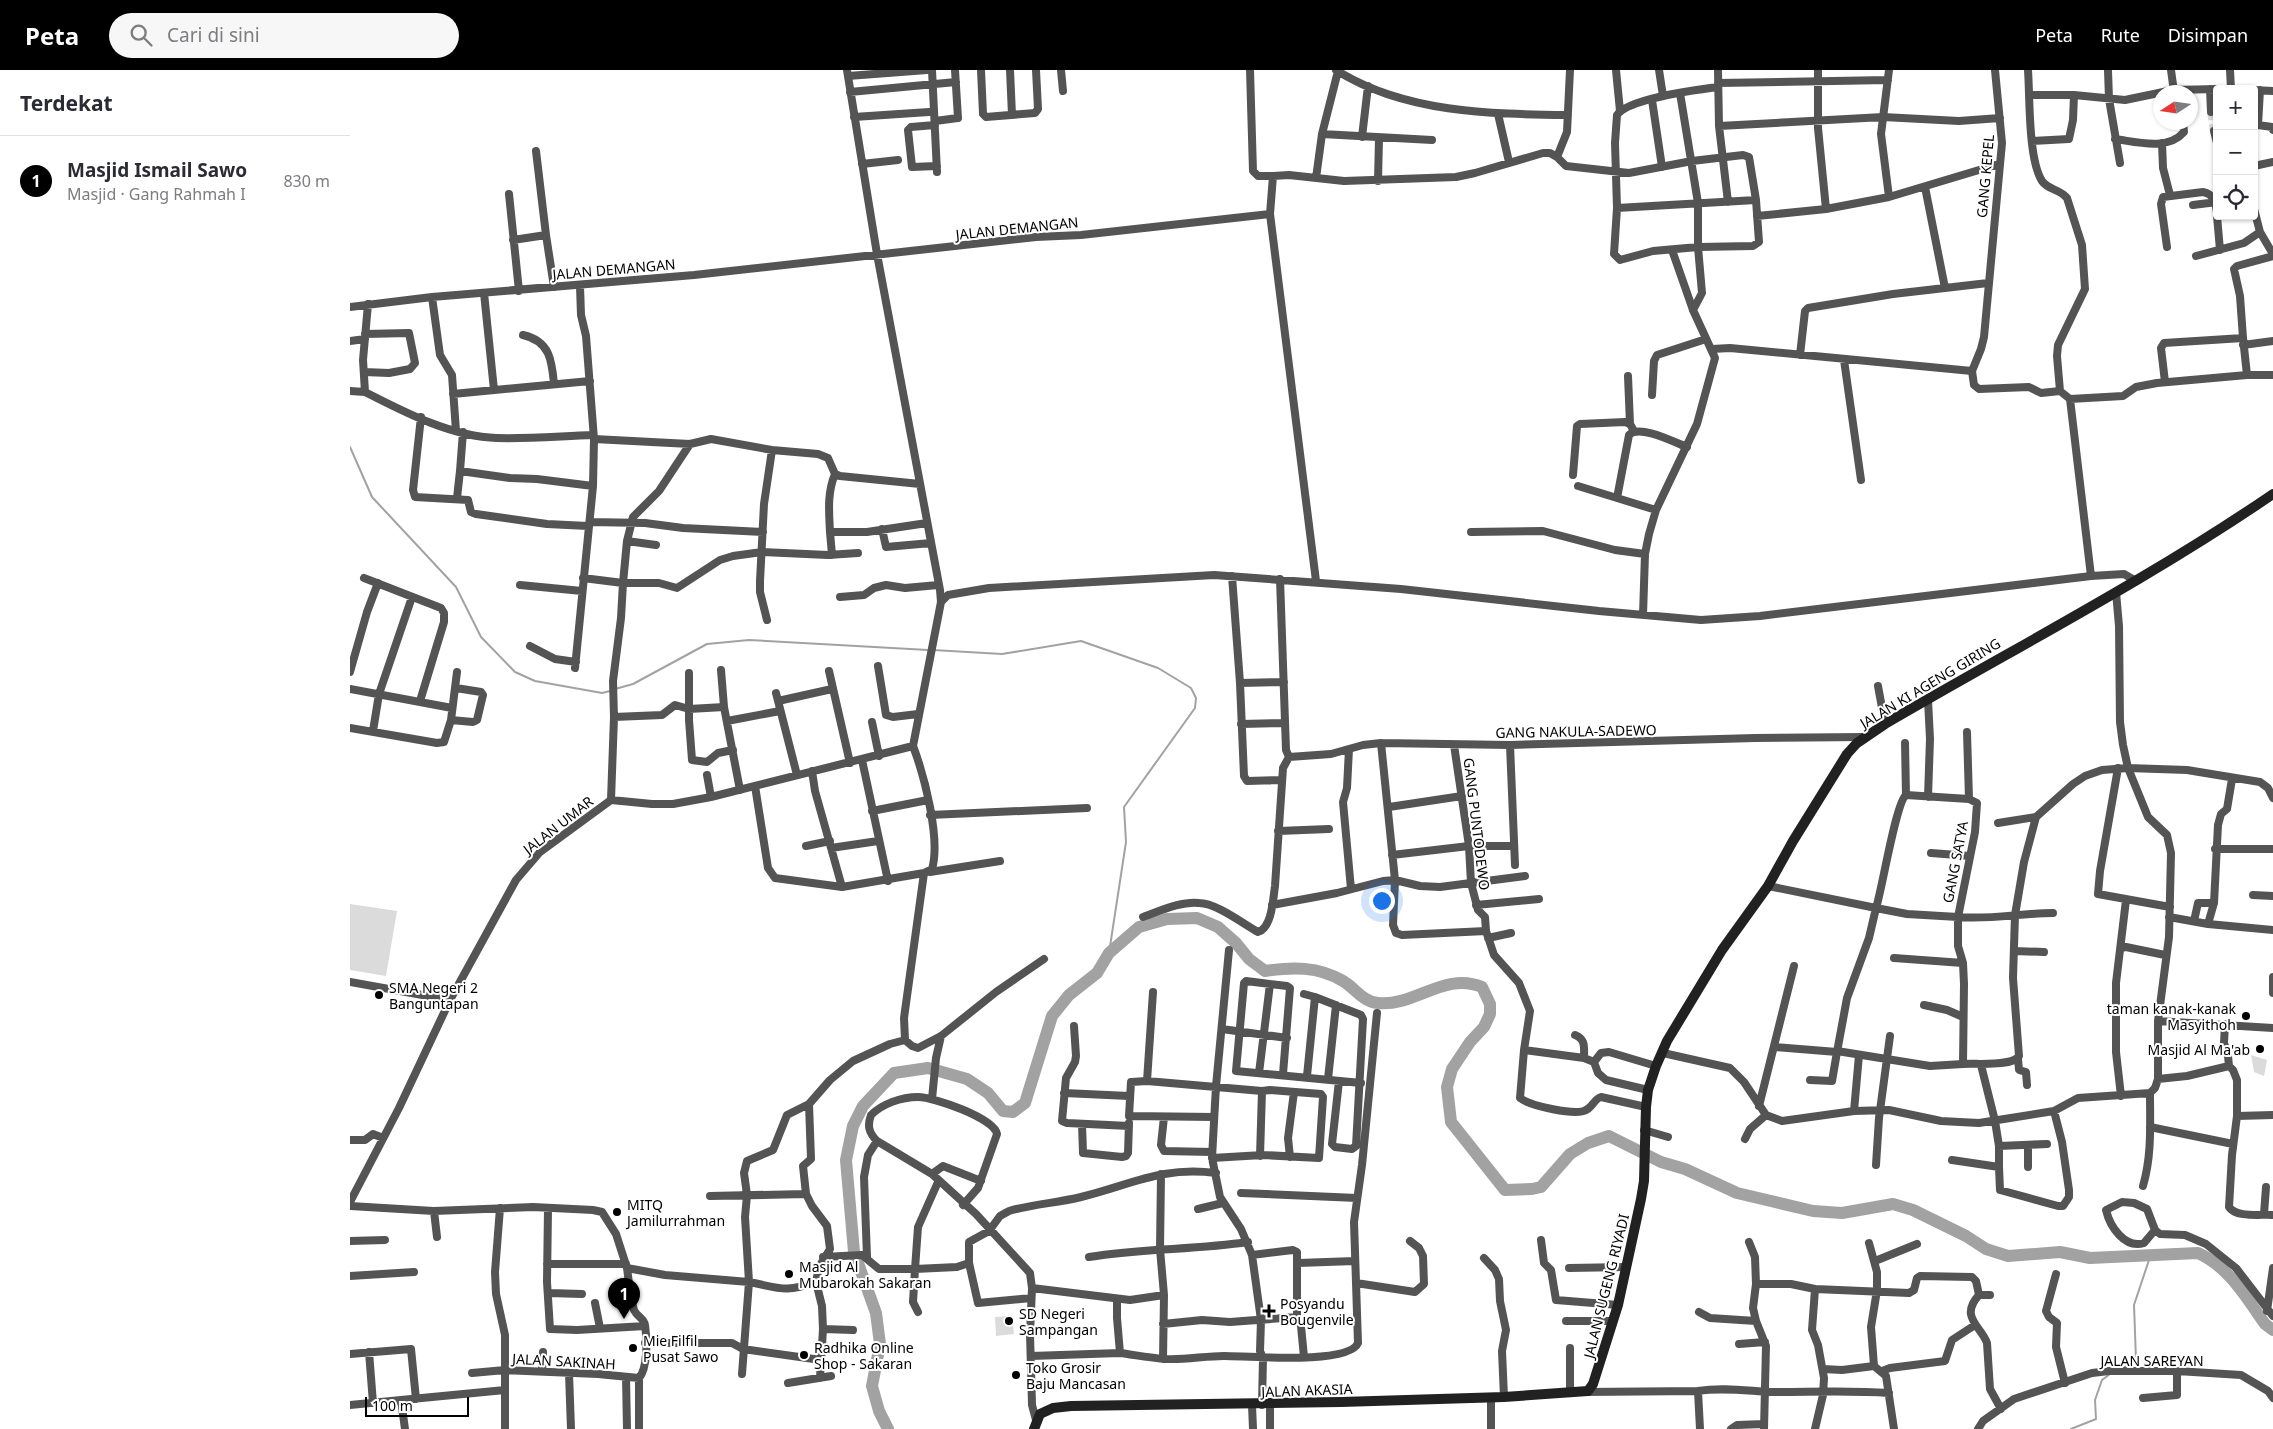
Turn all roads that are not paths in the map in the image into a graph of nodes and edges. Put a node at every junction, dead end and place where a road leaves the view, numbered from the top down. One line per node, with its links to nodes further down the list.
1 (927, 70): 20 (street)
2 (932, 70): 26 (street)
3 (955, 70): 25 (street)
4 (981, 70): 48 (street)
5 (1010, 70): 48 (street)
6 (1036, 70): 48 (street)
7 (1061, 70): 36 (street)
8 (1250, 70): 79 (street)
9 (1570, 70): 49 (street)
10 (1616, 70): 44 (street)
11 (1659, 70): 41 (street)
12 (1718, 70): 27 (street)
13 (1818, 70): 23 (street)
14 (1889, 70): 24 (street)
15 (1996, 70): 52 (street, GANG KEPEL)
16 (2028, 70): 38 (street)
17 (2108, 70): 42 (street)
18 (2171, 70): 28 (street)
19 (2230, 70): 29 (street)
20 (898, 71): 22 (street)
21 (1337, 71): 30 (street); 59 (street)
22 (850, 73): 35 (street)
23 (1818, 80): 24 (street); 27 (street); 53 (street)
24 (1888, 80): 51 (street)
25 (956, 82): 26 (street); 54 (street)
26 (932, 84): 35 (street); 54 (street)
27 (1718, 85): 37 (street); 56 (street)
28 (2173, 85)
29 (2231, 85)
30 (1368, 86): 47 (street); 60 (street)
31 (2213, 89): 32 (street); 46 (street)
32 (2198, 90)
33 (2258, 90): 34 (street)
34 (2273, 91)
35 (850, 92): 50 (street)
36 (1063, 92)
37 (1680, 93): 41 (street); 70 (street)
38 (2030, 95): 39 (street); 64 (street)
39 (2074, 95): 42 (street); 64 (street)
40 (2153, 95): 42 (street)
41 (1663, 96): 43 (street)
42 (2109, 99): 62 (street)
43 (1652, 100): 44 (street); 77 (street)
44 (1620, 111): 78 (street)
45 (929, 112): 50 (street)
46 (2211, 112)
47 (1498, 114): 49 (street); 71 (street)
48 (1012, 115)
49 (1568, 115): 68 (street)
50 (854, 117): 74 (street)
51 (1883, 117): 52 (street); 53 (street); 85 (street)
52 (2000, 118): 75 (street, GANG KEPEL)
53 (1818, 120): 56 (street); 93 (street)
54 (935, 123): 54 (street)
55 (2258, 125): 58 (street)
56 (1720, 126): 67 (street)
57 (2184, 130): 65 (street)
58 (2273, 130)
59 (1322, 134): 60 (street); 80 (street)
60 (1362, 137): 61 (street)
61 (1379, 138): 63 (street); 81 (street)
62 (2115, 139): 65 (street); 73 (street)
63 (1432, 140)
64 (2032, 141): 137 (street)
65 (2162, 144): 84 (street)
66 (536, 151): 99 (street)
67 (1723, 157): 70 (street); 87 (street); 88 (street)
68 (1557, 158): 71 (street); 78 (street)
69 (898, 160): 74 (street)
70 (1692, 161): 77 (street); 90 (street)
71 (1509, 162): 81 (street)
72 (2273, 162): 76 (street)
73 (2120, 163)
74 (862, 164): 105 (street)
75 (1999, 164): 82 (street); 108 (street, GANG KEPEL)
76 (2258, 165)
77 (1662, 167): 78 (street)
78 (1616, 172): 92 (street)
79 (1272, 176): 80 (street); 94 (street)
80 (1316, 178): 81 (street)
81 (1378, 181)
82 (1926, 187): 85 (street); 111 (street)
83 (509, 194): 100 (street)
84 (2170, 195): 86 (street); 102 (street)
85 (1889, 197): 93 (street)
86 (2213, 199)
87 (1756, 200): 88 (street); 95 (street)
88 (1728, 202): 90 (street)
89 (2213, 202): 91 (street)
90 (1698, 203): 92 (street); 101 (street)
91 (2193, 205)
92 (1617, 208): 103 (street)
93 (1826, 209): 95 (street)
94 (1270, 214): 105 (street, JALAN DEMANGAN); 179 (street)
95 (1757, 216): 101 (street)
96 (2217, 220): 104 (street)
97 (2257, 220): 98 (street)
98 (2260, 232): 104 (street); 106 (street)
99 (546, 235): 100 (street); 110 (street)
100 (513, 240): 112 (street)
101 (1698, 247): 103 (street); 117 (street)
102 (2167, 247)
103 (1672, 250): 117 (street)
104 (2220, 250): 107 (street)
105 (877, 254): 109 (street, JALAN DEMANGAN); 153 (street)
106 (2273, 255): 123 (street)
107 (2196, 256)
108 (1988, 283): 111 (street); 127 (street, GANG KEPEL)
109 (580, 286): 110 (street, JALAN DEMANGAN); 132 (street)
110 (554, 288): 112 (street, JALAN DEMANGAN)
111 (1945, 288): 125 (street)
112 (518, 290): 113 (street, JALAN DEMANGAN)
113 (484, 292): 114 (street, JALAN DEMANGAN); 136 (street)
114 (432, 297): 115 (street, JALAN DEMANGAN); 139 (street)
115 (368, 304): 116 (street, JALAN DEMANGAN); 119 (street)
116 (350, 307)
117 (1693, 310): 120 (street)
118 (523, 335): 134 (street)
119 (365, 337): 122 (street); 128 (street); 128 (street)
120 (1706, 339): 124 (street); 140 (street)
121 (2273, 340): 123 (street)
122 (350, 341)
123 (2243, 341): 129 (street); 133 (street)
124 (1712, 349): 125 (street); 147 (street)
125 (1800, 355): 126 (street)
126 (1844, 360): 127 (street); 152 (street)
127 (1972, 370): 137 (street)
128 (364, 372): 138 (street)
129 (2247, 374): 130 (street); 133 (street)
130 (2273, 375)
131 (1628, 376): 143 (street)
132 (590, 381): 134 (street); 145 (street)
133 (2165, 382): 141 (street)
134 (554, 384): 136 (street)
135 (350, 390): 138 (street)
136 (494, 390): 139 (street)
137 (2060, 391): 141 (street)
138 (364, 392): 142 (street)
139 (453, 394): 144 (street)
140 (1652, 394)
141 (2070, 399): 175 (street)
142 (421, 417): 144 (street); 157 (street)
143 (1632, 428): 147 (street); 151 (street); 158 (street)
144 (459, 432): 145 (street); 149 (street)
145 (594, 437): 146 (street); 154 (street)
146 (690, 444): 148 (street); 160 (street)
147 (1687, 447): 159 (street)
148 (772, 450): 150 (street); 164 (street)
149 (460, 471): 154 (street); 157 (street)
150 (835, 474): 153 (street); 165 (street)
151 (1573, 475)
152 (1861, 480)
153 (920, 484): 161 (street)
154 (593, 486): 162 (street)
155 (1578, 486): 158 (street)
156 (2273, 494): 180 (street, JALAN KI AGENG GIRING)
157 (457, 498): 162 (street)
158 (1617, 498): 159 (street)
159 (1656, 510): 172 (street)
160 (631, 523): 162 (street); 164 (street); 167 (street)
161 (927, 523): 163 (street); 168 (street)
162 (589, 524): 177 (street)
163 (882, 529): 165 (street); 168 (street)
164 (763, 532): 170 (street)
165 (830, 532): 173 (street)
166 (1471, 532): 172 (street)
167 (627, 541): 169 (street); 182 (street)
168 (931, 543): 184 (street)
169 (656, 545)
170 (762, 552): 173 (street); 182 (street); 192 (street)
171 (858, 553): 173 (street)
172 (1645, 554): 191 (street)
173 (832, 555)
174 (1232, 576): 178 (street); 187 (street); 201 (street)
175 (2091, 576): 180 (street); 191 (street)
176 (364, 578): 181 (street)
177 (582, 578): 182 (street); 185 (street)
178 (1280, 579): 179 (street); 200 (street)
179 (1316, 581): 191 (street)
180 (2136, 581): 186 (street, JALAN KI AGENG GIRING)
181 (378, 583): 188 (street); 197 (street)
182 (623, 583): 214 (street)
183 (520, 585): 185 (street)
184 (939, 587): 187 (street); 189 (street); 190 (street)
185 (582, 591): 193 (street)
186 (2116, 592): 207 (street, JALAN KI AGENG GIRING); 237 (street)
187 (948, 594): 190 (street)
188 (412, 597): 206 (street); 208 (street)
189 (840, 597)
190 (941, 602): 213 (street)
191 (1643, 615)
192 (767, 620)
193 (530, 646)
194 (878, 666): 213 (street)
195 (721, 670): 209 (street)
196 (829, 671): 205 (street)
197 (350, 672)
198 (457, 672): 203 (street)
199 (689, 673): 211 (street)
200 (1284, 682): 201 (street); 218 (street)
201 (1240, 683): 219 (street)
202 (1878, 686): 220 (street)
203 (456, 688): 210 (street); 215 (street)
204 (350, 689): 206 (street)
205 (832, 689): 212 (street); 235 (street)
206 (379, 694): 208 (street); 222 (street)
207 (1928, 700): 220 (street, JALAN KI AGENG GIRING); 248 (street)
208 (420, 701): 210 (street)
209 (724, 707): 211 (street); 216 (street)
210 (452, 708): 215 (street)
211 (689, 709): 214 (street); 231 (street)
212 (780, 711): 216 (street); 240 (street)
213 (918, 714): 228 (street)
214 (614, 717): 251 (street)
215 (451, 720): 222 (street)
216 (727, 721): 231 (street)
217 (872, 722): 232 (street)
218 (1285, 723): 219 (street); 233 (street)
219 (1241, 724): 242 (street)
220 (1885, 724): 224 (street, JALAN KI AGENG GIRING)
221 (350, 728): 222 (street)
222 (372, 731)
223 (1967, 732): 250 (street)
224 (1865, 737): 227 (street, GANG NAKULA-SADEWO); 278 (street, JALAN KI AGENG GIRING)
225 (1381, 743): 229 (street, GANG NAKULA-SADEWO); 230 (street, GANG NAKULA-SADEWO); 253 (street)
226 (1906, 744): 245 (street)
227 (1510, 745): 229 (street, GANG NAKULA-SADEWO); 265 (street)
228 (913, 746): 232 (street, JALAN UMAR); 252 (street)
229 (1454, 746): 246 (street, GANG PUNTODEWO)
230 (1349, 749): 233 (street, GANG NAKULA-SADEWO); 280 (street)
231 (733, 750): 244 (street)
232 (879, 756): 234 (street, JALAN UMAR)
233 (1289, 757): 242 (street)
234 (862, 760): 235 (street, JALAN UMAR); 255 (street)
235 (850, 763): 238 (street, JALAN UMAR)
236 (2118, 768): 237 (street); 257 (street); 284 (street)
237 (2128, 768): 241 (street); 288 (street)
238 (812, 771): 240 (street, JALAN UMAR); 262 (street)
239 (707, 775): 247 (street)
240 (797, 775): 243 (street, JALAN UMAR)
241 (2232, 779): 249 (street); 266 (street)
242 (1282, 780): 260 (street)
243 (755, 786): 244 (street, JALAN UMAR); 279 (street)
244 (740, 790): 247 (street, JALAN UMAR)
245 (1906, 795): 248 (street); 289 (street)
246 (1462, 796): 253 (street); 264 (street, GANG PUNTODEWO)
247 (711, 797): 251 (street, JALAN UMAR)
248 (1928, 797): 250 (street)
249 (2273, 798)
250 (1969, 799): 270 (street, GANG SATYA)
251 (611, 800): 316 (street, JALAN UMAR)
252 (928, 800): 255 (street); 256 (street)
253 (1389, 807): 269 (street)
254 (1087, 808): 256 (street)
255 (872, 811): 261 (street)
256 (930, 815): 273 (street)
257 (2036, 818): 258 (street); 291 (street)
258 (1998, 823)
259 (1329, 828): 260 (street)
260 (1278, 831): 286 (street)
261 (878, 841): 262 (street); 276 (street)
262 (830, 844): 263 (street); 279 (street)
263 (806, 846)
264 (1469, 846): 265 (street); 269 (street); 277 (street, GANG PUNTODEWO)
265 (1514, 846): 272 (street)
266 (2215, 849): 267 (street); 285 (street)
267 (2273, 849)
268 (1931, 853): 270 (street)
269 (1392, 855): 275 (street)
270 (1970, 856): 294 (street, GANG SATYA)
271 (1000, 861): 273 (street)
272 (1515, 865)
273 (927, 873): 276 (street); 332 (street)
274 (1525, 876): 277 (street)
275 (1395, 880): 277 (street); 280 (street); 299 (street)
276 (888, 881): 279 (street)
277 (1471, 883): 287 (street, GANG PUNTODEWO)
278 (1768, 886): 289 (street, GANG SATYA); 336 (street, JALAN KI AGENG GIRING)
279 (842, 888)
280 (1351, 889): 286 (street)
281 (2253, 896): 282 (street)
282 (2273, 896)
283 (1539, 899): 287 (street)
284 (2126, 900): 288 (street); 300 (street)
285 (2214, 903): 295 (street); 296 (street)
286 (1272, 905): 293 (street)
287 (1476, 905): 299 (street, GANG PUNTODEWO)
288 (2170, 907): 292 (street)
289 (1876, 908): 294 (street, GANG SATYA); 335 (street)
290 (2053, 913): 291 (street)
291 (2016, 914): 294 (street); 302 (street)
292 (2170, 916): 295 (street); 304 (street)
293 (1143, 917)
294 (1958, 917): 307 (street)
295 (2194, 921): 296 (street)
296 (2208, 924): 297 (street)
297 (2273, 930)
298 (1511, 933): 299 (street)
299 (1487, 935): 334 (street, GANG PUNTODEWO)
300 (2121, 948): 304 (street); 363 (street)
301 (1229, 950): 325 (street)
302 (2014, 951): 303 (street); 340 (street)
303 (2044, 952)
304 (2165, 955): 321 (street)
305 (1894, 958): 307 (street)
306 (1044, 959): 329 (street)
307 (1963, 963): 320 (street)
308 (1794, 966): 333 (street)
309 (2273, 977): 313 (street)
310 (350, 982): 316 (street)
311 (1270, 984): 326 (street); 327 (street); 331 (street)
312 (1153, 992): 352 (street)
313 (2273, 993)
314 (1304, 994): 315 (street)
315 (1315, 997): 317 (street); 348 (street)
316 (450, 1000): 382 (street, JALAN UMAR)
317 (1336, 1005): 349 (street); 354 (street)
318 (1924, 1005): 320 (street)
319 (1377, 1013): 409 (street)
320 (1963, 1017): 342 (street)
321 (2158, 1021): 322 (street); 350 (street)
322 (2224, 1024): 324 (street); 345 (street)
323 (1074, 1026): 360 (street)
324 (2273, 1028)
325 (1222, 1029): 326 (street); 356 (street)
326 (1239, 1030): 327 (street); 346 (street)
327 (1262, 1033): 331 (street); 346 (street)
328 (1575, 1034): 338 (street)
329 (942, 1036): 332 (street); 364 (street)
330 (1890, 1036): 339 (street)
331 (1287, 1038): 347 (street)
332 (905, 1040): 365 (street)
333 (1774, 1046): 335 (street); 366 (street)
334 (1524, 1050): 338 (street); 367 (street, GANG PUNTODEWO)
335 (1837, 1052): 337 (street); 351 (street)
336 (1663, 1053): 344 (street, JALAN KI AGENG GIRING); 366 (street)
337 (1859, 1055): 339 (street); 369 (street)
338 (1584, 1058): 341 (street)
339 (1887, 1059): 342 (street); 368 (street)
340 (2018, 1059): 343 (street); 355 (street)
341 (1594, 1062): 344 (street); 357 (street)
342 (1963, 1064): 343 (street)
343 (1981, 1065): 377 (street)
344 (1656, 1066): 357 (street, JALAN KI AGENG GIRING)
345 (2228, 1066): 350 (street); 374 (street)
346 (1259, 1072): 347 (street)
347 (1283, 1074): 348 (street)
348 (1307, 1076): 349 (street)
349 (1328, 1079): 353 (street)
350 (2158, 1079): 361 (street)
351 (1810, 1080)
352 (1147, 1081): 356 (street); 362 (street)
353 (1339, 1081): 354 (street); 354 (street)
354 (1361, 1083)
355 (2027, 1085)
356 (1216, 1086): 358 (street); 376 (street)
357 (1648, 1090): 367 (street, JALAN KI AGENG GIRING)
358 (1262, 1091): 359 (street); 392 (street)
359 (1294, 1092): 393 (street); 393 (street)
360 (1064, 1093): 362 (street); 378 (street)
361 (2150, 1093): 363 (street); 380 (street)
362 (1129, 1096): 373 (street)
363 (2121, 1096): 370 (street)
364 (932, 1099): 386 (street); 401 (street)
365 (809, 1104): 406 (street); 407 (street)
366 (1760, 1106): 371 (street)
367 (1646, 1107): 381 (street, JALAN KI AGENG GIRING)
368 (1882, 1110): 369 (street); 377 (street); 395 (street)
369 (1854, 1111): 371 (street)
370 (2054, 1111): 377 (street); 396 (street)
371 (1766, 1115): 384 (street)
372 (2273, 1115): 374 (street)
373 (1129, 1116): 375 (street); 379 (street)
374 (2237, 1116): 388 (street)
375 (1164, 1117): 376 (street); 391 (street)
376 (1214, 1117): 391 (street)
377 (1995, 1121): 389 (street)
378 (1082, 1124): 379 (street); 379 (street)
379 (1129, 1126)
380 (2150, 1127): 388 (street); 403 (street)
381 (1644, 1131): 383 (street); 443 (street, JALAN SUGENG RIYADI)
382 (380, 1137): 385 (street); 410 (street, JALAN UMAR)
383 (1668, 1137)
384 (1745, 1139)
385 (350, 1140)
386 (877, 1141): 399 (street); 434 (street)
387 (2047, 1144): 390 (street)
388 (2233, 1144): 418 (street)
389 (1999, 1146): 390 (street); 396 (street)
390 (2028, 1146): 397 (street)
391 (1212, 1155): 392 (street); 398 (street)
392 (1260, 1156): 393 (street)
393 (1290, 1157)
394 (1952, 1160): 396 (street)
395 (1876, 1165)
396 (2000, 1167)
397 (2028, 1167)
398 (1216, 1173): 400 (street); 411 (street)
399 (932, 1174): 401 (street); 402 (street)
400 (1161, 1174): 421 (street); 431 (street)
401 (981, 1181): 412 (street)
402 (938, 1182): 412 (street); 446 (street)
403 (2143, 1186)
404 (2266, 1187): 418 (street)
405 (1241, 1193): 409 (street)
406 (747, 1194): 407 (street); 408 (street); 450 (street)
407 (806, 1194): 433 (street)
408 (710, 1196)
409 (1357, 1198): 437 (street)
410 (350, 1202)
411 (1222, 1203): 416 (street); 427 (street)
412 (963, 1205): 421 (street)
413 (350, 1206): 417 (street)
414 (500, 1208): 415 (street); 417 (street); 496 (street, JALAN SAKINAH)
415 (548, 1209): 441 (street); 442 (street)
416 (1198, 1209)
417 (434, 1212): 422 (street)
418 (2264, 1214): 419 (street)
419 (2273, 1214)
420 (2155, 1230): 420 (street); 468 (street)
421 (989, 1231): 439 (street); 454 (street)
422 (437, 1237)
423 (385, 1240): 425 (street)
424 (1541, 1240): 465 (street)
425 (350, 1241)
426 (1410, 1241): 452 (street)
427 (1248, 1242): 431 (street); 432 (street)
428 (1749, 1242): 453 (street)
429 (1869, 1243): 438 (street)
430 (1917, 1244): 438 (street)
431 (1160, 1249): 435 (street); 459 (street)
432 (1252, 1255): 440 (street); 470 (street)
433 (824, 1257): 434 (street); 451 (street)
434 (867, 1257): 446 (street)
435 (1089, 1257)
436 (1484, 1258): 517 (street)
437 (1355, 1261): 440 (street); 452 (street)
438 (1875, 1262): 456 (street)
439 (969, 1263): 446 (street); 462 (street)
440 (1298, 1263): 469 (street)
441 (547, 1264): 442 (street); 457 (street)
442 (627, 1266): 450 (street); 476 (street)
443 (1626, 1267): 444 (street); 465 (street, JALAN SUGENG RIYADI)
444 (1569, 1268)
445 (2273, 1268): 468 (street)
446 (915, 1270): 466 (street)
447 (414, 1272): 449 (street)
448 (2056, 1274): 508 (street)
449 (350, 1276)
450 (749, 1282): 451 (street); 484 (street)
451 (816, 1282): 478 (street)
452 (1356, 1283): 490 (street)
453 (1756, 1284): 455 (street); 473 (street)
454 (1032, 1288): 462 (street); 463 (street)
455 (1815, 1289): 456 (street); 495 (street)
456 (1877, 1290): 460 (street); 494 (street)
457 (549, 1293): 458 (street); 477 (street)
458 (582, 1294)
459 (1164, 1295): 463 (street); 474 (street)
460 (1979, 1295): 461 (street); 475 (street)
461 (1990, 1296)
462 (1031, 1298): 489 (street)
463 (1117, 1299): 487 (street)
464 (595, 1304): 477 (street)
465 (1618, 1305): 472 (street, JALAN SUGENG RIYADI)
466 (918, 1312)
467 (1699, 1312): 473 (street)
468 (2270, 1314)
469 (1297, 1317): 470 (street); 490 (street)
470 (1261, 1320): 474 (street); 491 (street)
471 (1566, 1321): 472 (street)
472 (1613, 1321): 511 (street, JALAN SUGENG RIYADI)
473 (1756, 1321): 480 (street)
474 (1163, 1324): 492 (street)
475 (1974, 1325): 497 (street); 525 (street)
476 (645, 1326): 477 (street); 481 (street)
477 (600, 1328)
478 (824, 1329): 479 (street); 493 (street)
479 (852, 1330)
480 (1766, 1342): 482 (street); 512 (street)
481 (645, 1343): 484 (street); 505 (street)
482 (1739, 1344)
483 (1570, 1348): 514 (street)
484 (743, 1349): 493 (street); 502 (street)
485 (369, 1352): 488 (street); 520 (street); 522 (street)
486 (543, 1352): 499 (street)
487 (1120, 1353): 489 (street); 492 (street)
488 (350, 1354)
489 (1031, 1356): 526 (street)
490 (1304, 1357): 491 (street)
491 (1264, 1358): 492 (street); 524 (street)
492 (1162, 1359)
493 (821, 1360): 506 (street)
494 (1874, 1366): 495 (street); 497 (street)
495 (1823, 1369): 513 (street)
496 (505, 1370): 499 (street, JALAN SAKINAH); 500 (street); 509 (street)
497 (1882, 1371): 515 (street)
498 (2177, 1371): 508 (street, JALAN SAREYAN); 518 (street); 519 (street, JALAN SAREYAN)
499 (542, 1372): 501 (street, JALAN SAKINAH)
500 (472, 1373)
501 (569, 1373): 504 (street, JALAN SAKINAH); 530 (street)
502 (742, 1374)
503 (831, 1376): 506 (street)
504 (626, 1377): 505 (street, JALAN SAKINAH); 531 (street)
505 (638, 1378): 532 (street)
506 (820, 1378): 507 (street)
507 (788, 1383)
508 (2065, 1383): 525 (street, JALAN SAREYAN)
509 (505, 1390): 520 (street); 529 (street)
510 (1698, 1391): 511 (street); 512 (street); 536 (street)
511 (1584, 1392): 514 (street, JALAN AKASIA)
512 (1765, 1392): 513 (street); 527 (street)
513 (1823, 1392): 515 (street); 538 (street)
514 (1570, 1393): 517 (street, JALAN AKASIA)
515 (1889, 1393): 539 (street)
516 (1491, 1397): 517 (street, JALAN AKASIA); 524 (street, JALAN AKASIA); 535 (street)
517 (1504, 1397)
518 (2144, 1398)
519 (2273, 1398)
520 (416, 1399): 521 (street)
521 (401, 1400): 522 (street); 528 (street)
522 (374, 1403): 523 (street)
523 (350, 1405)
524 (1262, 1405): 526 (street, JALAN AKASIA); 533 (street); 534 (street)
525 (2002, 1409): 540 (street, JALAN SAREYAN)
526 (1035, 1425)
527 (1764, 1426): 537 (street)
528 (405, 1429)
529 (504, 1429)
530 (571, 1429)
531 (627, 1429)
532 (639, 1429)
533 (1253, 1429)
534 (1270, 1429)
535 (1491, 1429)
536 (1700, 1429)
537 (1730, 1429)
538 (1815, 1429)
539 (1894, 1429)
540 (1978, 1429)

